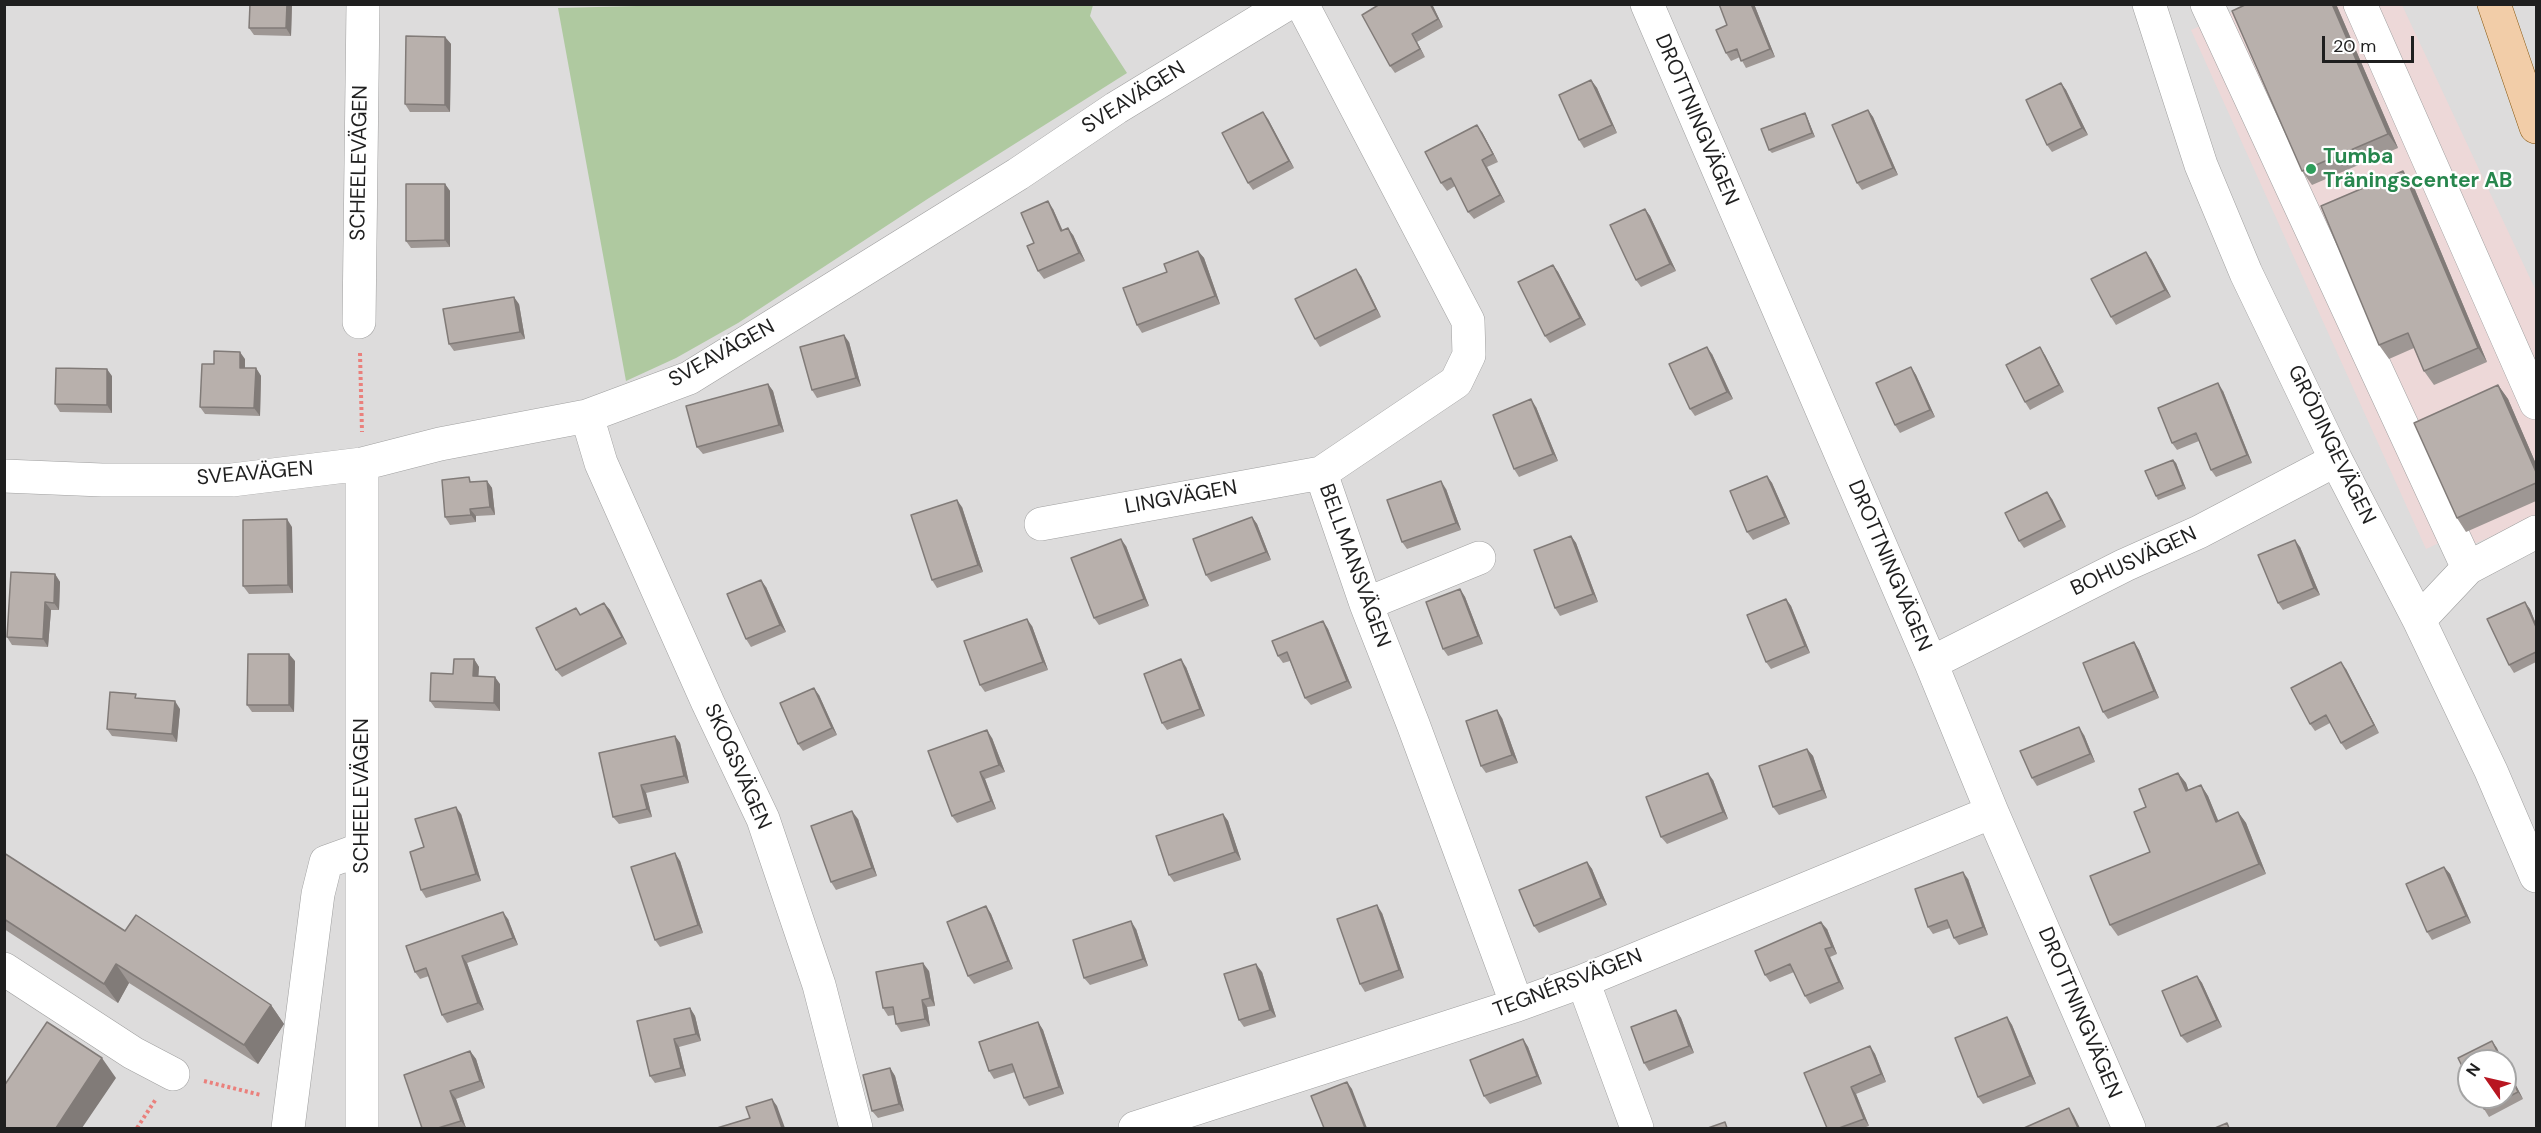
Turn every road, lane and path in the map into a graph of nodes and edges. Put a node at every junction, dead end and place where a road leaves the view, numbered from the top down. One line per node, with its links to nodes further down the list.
1 (363, 4): 10 (street, SCHEELEVÄGEN)
2 (1287, 4): 12 (street, SVEAVÄGEN)
3 (1302, 4): 15 (street, BELLMANSVÄGEN)
4 (1647, 4): 23 (street, DROTTNINGVÄGEN)
5 (2149, 4): 13 (street, GRÖDINGEVÄGEN)
6 (2207, 4): 20 (street)
7 (2360, 4): 11 (street)
8 (2494, 4): 9 (main road)
9 (2535, 119)
10 (359, 322): 14 (path)
11 (2536, 404)
12 (587, 416): 14 (street, SVEAVÄGEN); 34 (street, SKOGSVÄGEN)
13 (2336, 460): 22 (street, GRÖDINGEVÄGEN); 23 (street, BOHUSVÄGEN)
14 (362, 464): 16 (street, SVEAVÄGEN); 25 (street, SCHEELEVÄGEN)
15 (1321, 473): 17 (street, LINGVÄGEN); 21 (street, BELLMANSVÄGEN)
16 (4, 476)
17 (1041, 524)
18 (2536, 532): 20 (street)
19 (1479, 558): 21 (street)
20 (2468, 568): 22 (street)
21 (1366, 604): 29 (street, BELLMANSVÄGEN)
22 (2419, 620): 26 (street, GRÖDINGEVÄGEN)
23 (1931, 663): 24 (street, DROTTNINGVÄGEN)
24 (1992, 812): 28 (street, TEGNÉRSVÄGEN); 37 (street, DROTTNINGVÄGEN)
25 (362, 849): 31 (street); 33 (street, SCHEELEVÄGEN)
26 (2536, 876)
27 (4, 969): 30 (street)
28 (1583, 981): 29 (street, TEGNÉRSVÄGEN); 36 (street)
29 (1517, 1005): 35 (street, TEGNÉRSVÄGEN)
30 (173, 1074): 31 (path); 32 (path)
31 (290, 1115)
32 (137, 1128)
33 (362, 1128)
34 (856, 1128)
35 (1135, 1128)
36 (1637, 1128)
37 (2128, 1128)

